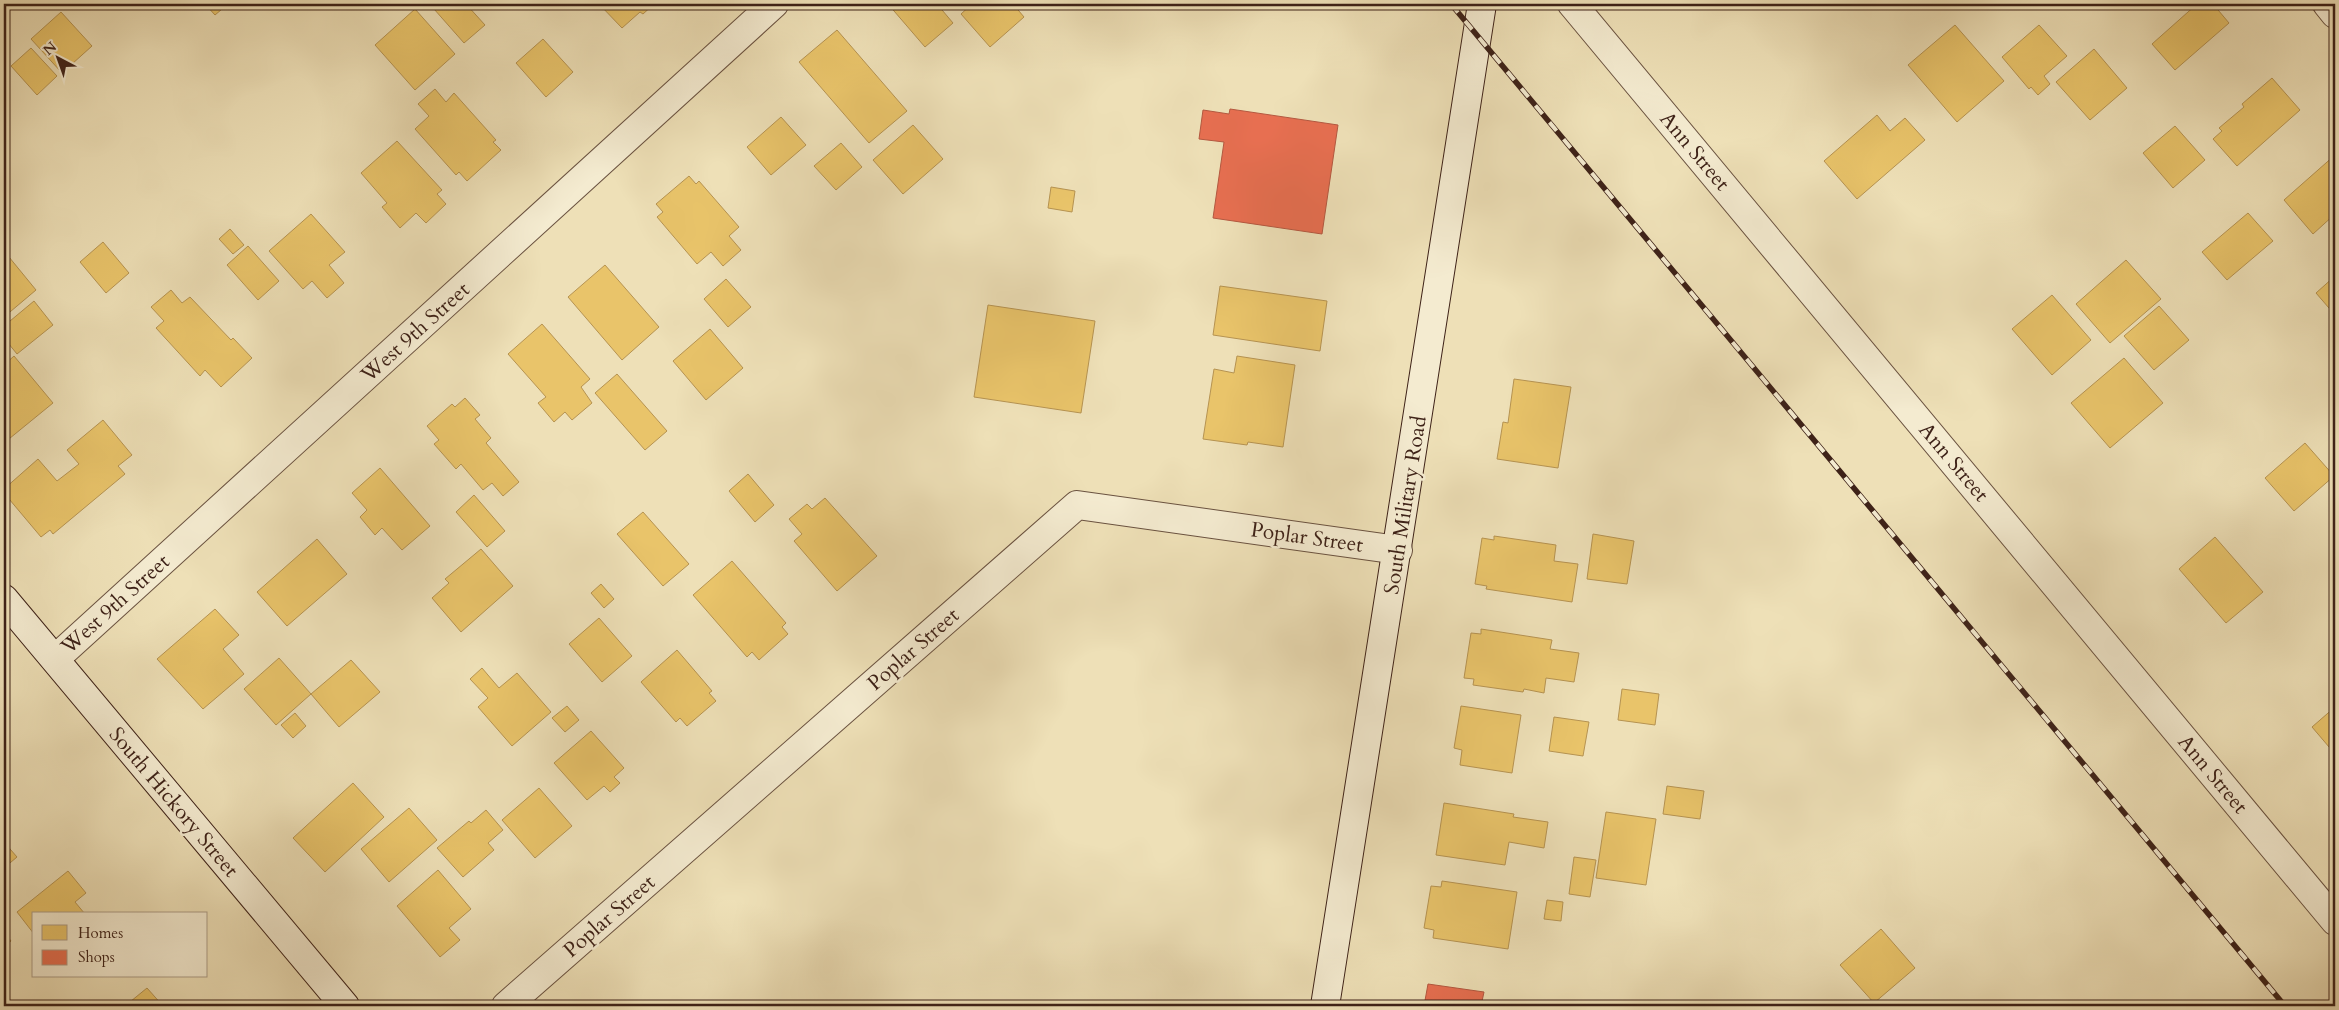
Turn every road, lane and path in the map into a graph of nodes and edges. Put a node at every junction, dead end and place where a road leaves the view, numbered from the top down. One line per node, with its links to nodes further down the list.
1 (774, 4): 8 (street, West 9th Street)
2 (1482, 4): 6 (street, South Military Road)
3 (1572, 4): 9 (street, Ann Street)
4 (2327, 4): 5 (street)
5 (2335, 14)
6 (1398, 550): 11 (street, Poplar Street); 12 (street, South Military Road)
7 (4, 598): 8 (street, South Hickory Street)
8 (55, 659): 10 (street, South Hickory Street)
9 (2335, 922)
10 (345, 1006)
11 (506, 1006)
12 (1325, 1006)

